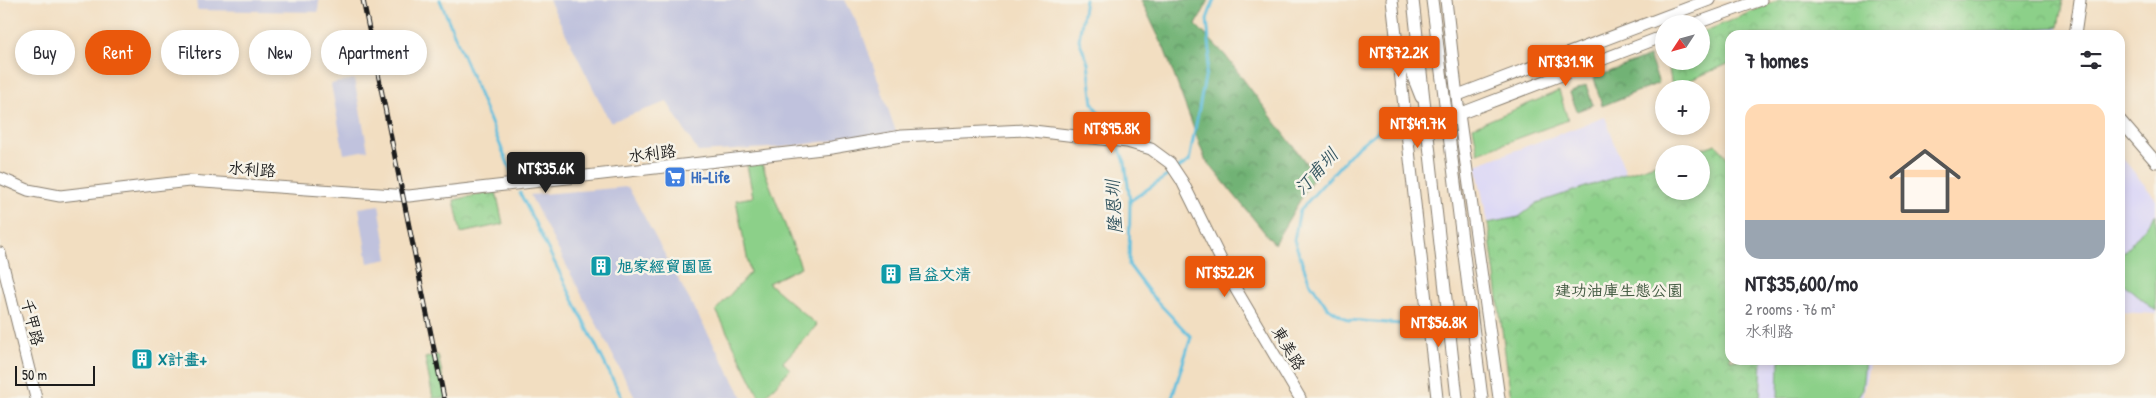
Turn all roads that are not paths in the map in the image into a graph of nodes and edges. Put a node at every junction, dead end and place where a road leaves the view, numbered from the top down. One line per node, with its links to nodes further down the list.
1 (1392, 0): 10 (street)
2 (1413, 0): 13 (street)
3 (1432, 0): 24 (street)
4 (1446, 0): 12 (street)
5 (1709, 0): 12 (street)
6 (1761, 0): 8 (street)
7 (2080, 0): 9 (street)
8 (1710, 18)
9 (2076, 30)
10 (1396, 36): 13 (street); 22 (street)
11 (1655, 39): 14 (street)
12 (1458, 95): 14 (street)
13 (1427, 110): 23 (street)
14 (1459, 114): 25 (street)
15 (2125, 126): 16 (street)
16 (2156, 162)
17 (1170, 163): 18 (street, 水利路); 21 (street, 東美路)
18 (0, 178)
19 (0, 253): 20 (street, 千甲路)
20 (36, 398)
21 (1300, 398)
22 (1437, 398)
23 (1458, 398)
24 (1482, 398)
25 (1499, 398)

